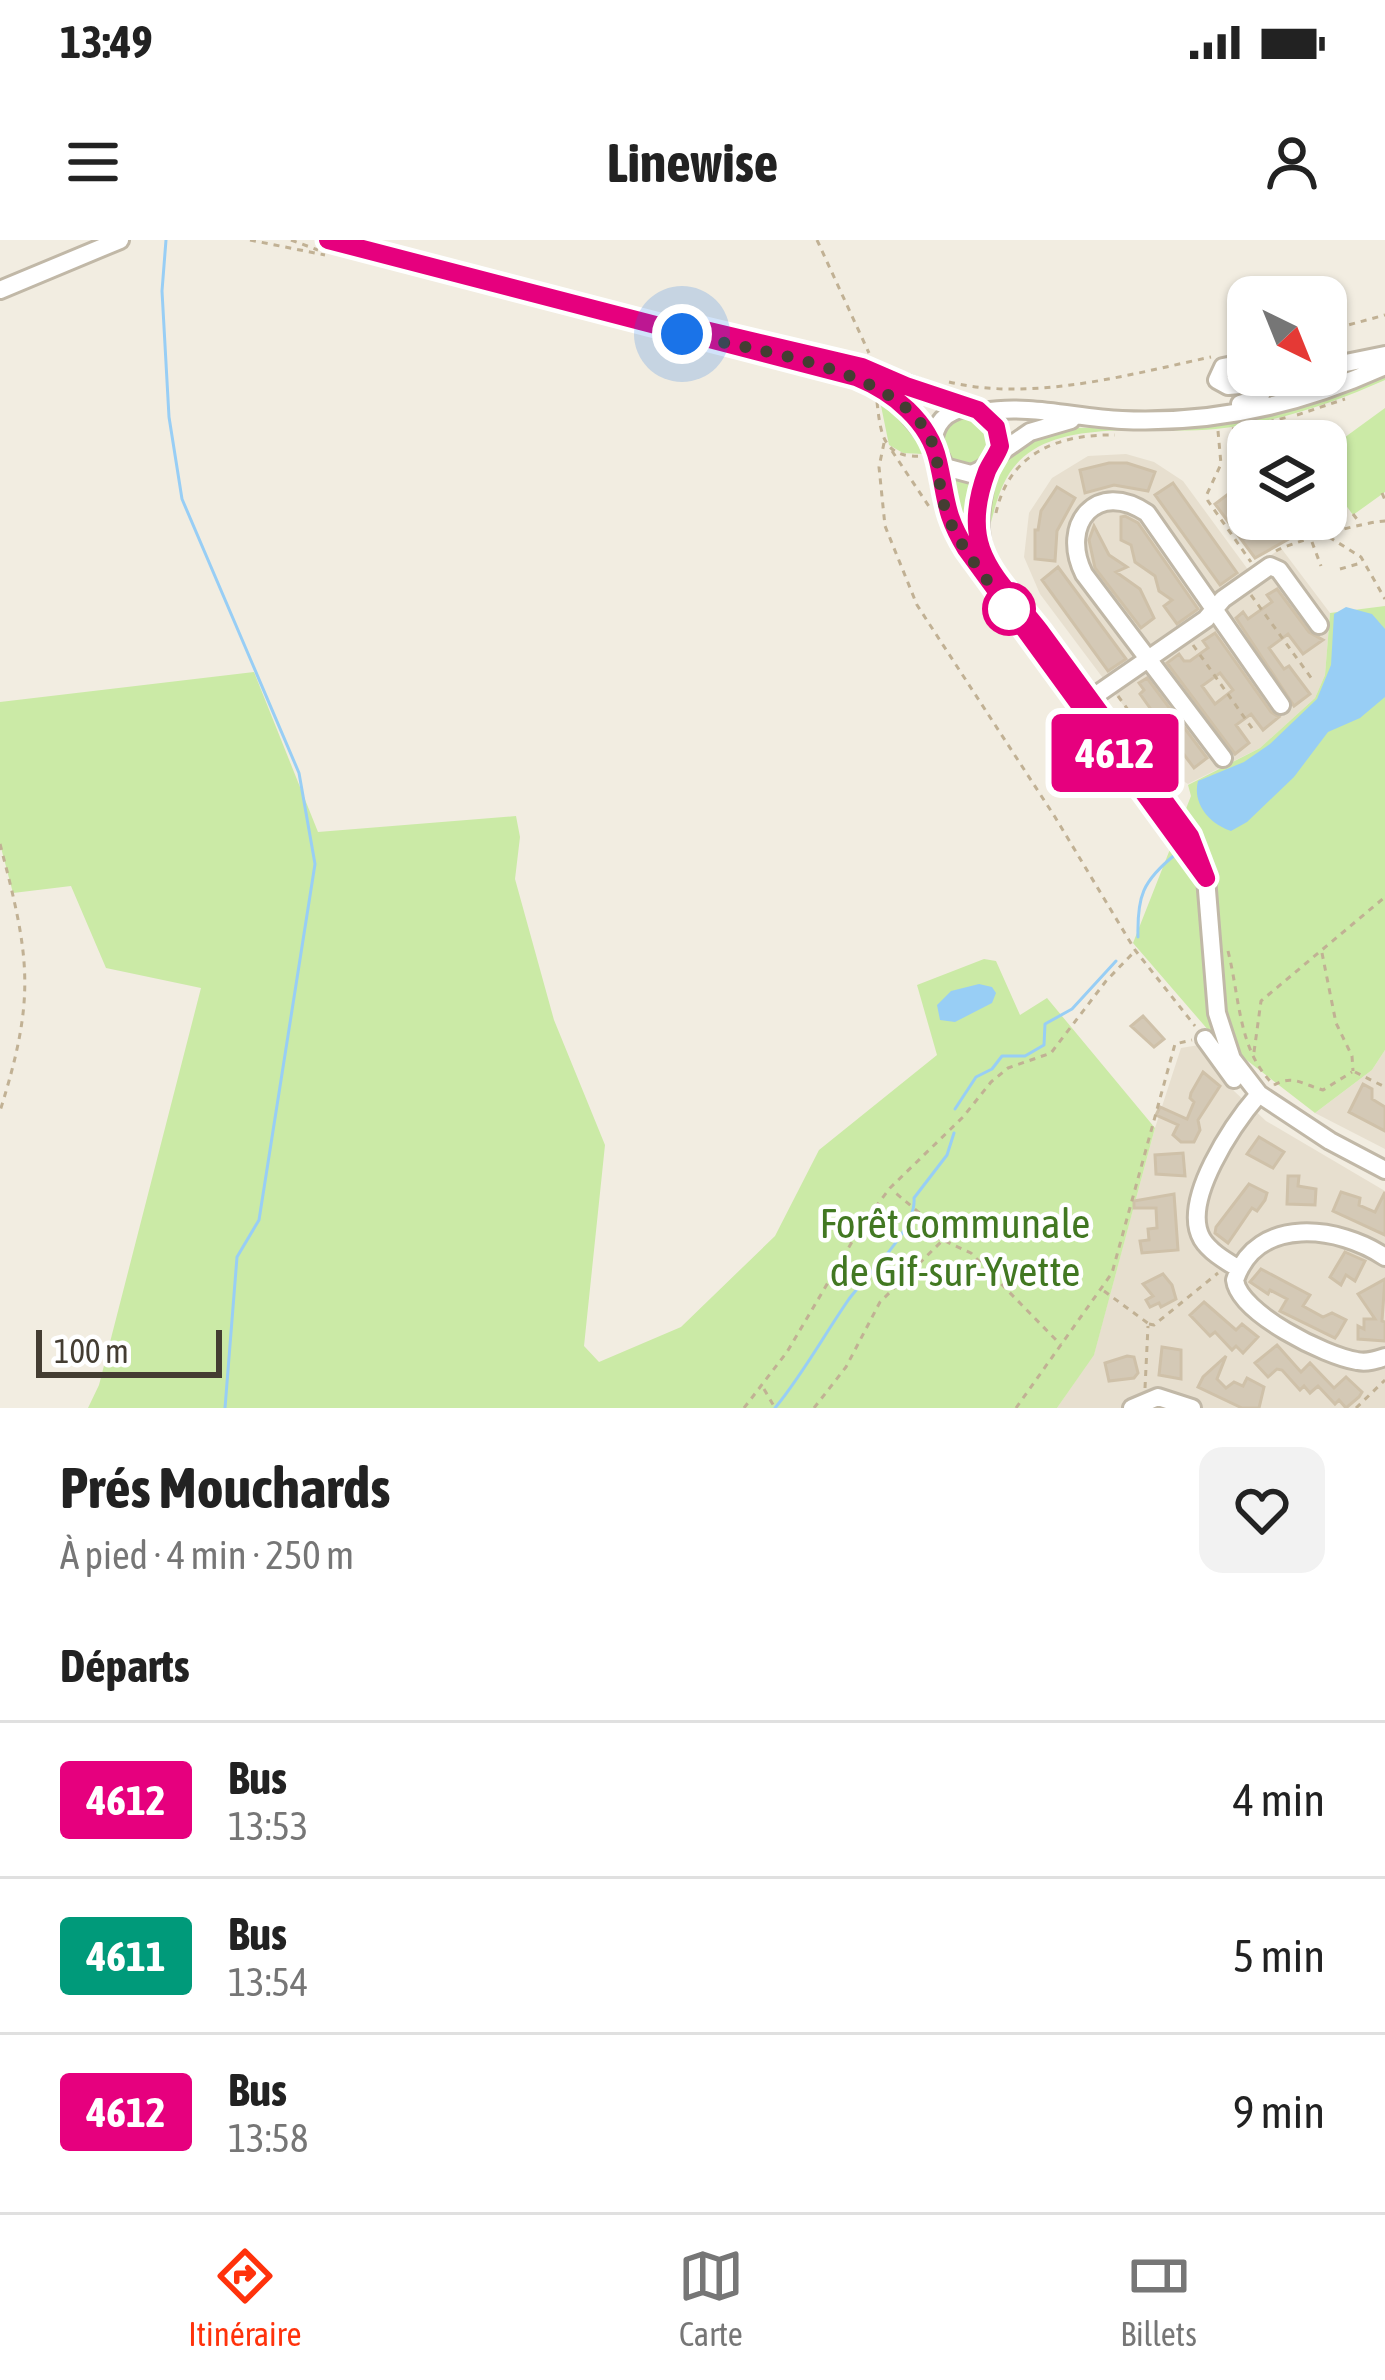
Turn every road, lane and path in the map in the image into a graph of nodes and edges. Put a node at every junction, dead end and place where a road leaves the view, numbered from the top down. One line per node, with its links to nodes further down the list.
1 (120, 240): 6 (street)
2 (250, 240): 5 (path)
3 (291, 240): 5 (path)
4 (817, 240): 14 (path)
5 (331, 248): 8 (street)
6 (0, 290)
7 (1385, 315): 9 (path)
8 (661, 324): 14 (street); 22 (street)
9 (1347, 325)
10 (1227, 353): 15 (path)
11 (1385, 355): 12 (street)
12 (1347, 360)
13 (1385, 366): 20 (street)
14 (874, 372): 18 (street)
15 (932, 379)
16 (876, 393): 21 (path)
17 (1258, 396): 20 (street)
18 (974, 410): 19 (street); 22 (street); 23 (street)
19 (1084, 417): 20 (street); 23 (street)
20 (1215, 424): 35 (path)
21 (884, 441): 22 (path); 51 (path)
22 (935, 452): 23 (street); 44 (street)
23 (993, 461): 44 (street)
24 (1353, 514): 26 (path)
25 (1385, 521): 26 (path)
26 (1361, 524): 27 (path)
27 (1347, 529)
28 (1307, 540): 31 (path)
29 (1315, 540): 31 (path)
30 (1336, 540): 32 (path)
31 (1309, 542): 33 (path); 35 (path)
32 (1364, 562): 34 (path); 37 (path)
33 (1321, 566)
34 (1340, 569)
35 (1258, 570): 36 (street); 39 (street)
36 (1244, 584): 38 (street); 42 (path)
37 (1385, 599)
38 (1215, 609): 40 (street); 41 (street); 45 (street)
39 (1319, 625)
40 (1185, 634): 41 (street); 46 (path)
41 (1148, 660): 43 (street); 47 (street)
42 (1312, 679)
43 (1109, 685): 44 (street); 48 (path)
44 (1085, 703): 56 (street)
45 (1281, 705)
46 (1254, 731)
47 (1223, 758)
48 (1172, 771)
49 (0, 844): 58 (path)
50 (1385, 897): 52 (path)
51 (1135, 950): 53 (path); 60 (path)
52 (1322, 950): 54 (path); 55 (path)
53 (1205, 1039): 56 (street); 64 (path)
54 (1253, 1056)
55 (1353, 1071): 56 (path); 57 (path)
56 (1266, 1085): 59 (street); 63 (street)
57 (1385, 1087)
58 (0, 1111)
59 (1385, 1170)
60 (890, 1189): 61 (path); 69 (path)
61 (943, 1240): 66 (path); 73 (path)
62 (1385, 1257): 63 (street)
63 (1233, 1266): 65 (path); 67 (street)
64 (1102, 1290): 65 (path); 66 (path)
65 (1149, 1324): 70 (path)
66 (1062, 1346): 74 (path)
67 (1385, 1357)
68 (1385, 1380): 76 (path)
69 (762, 1387): 71 (path); 72 (path)
70 (1139, 1403): 75 (street)
71 (744, 1408)
72 (775, 1408)
73 (814, 1408)
74 (1016, 1408)
75 (1192, 1408)
76 (1357, 1408)

